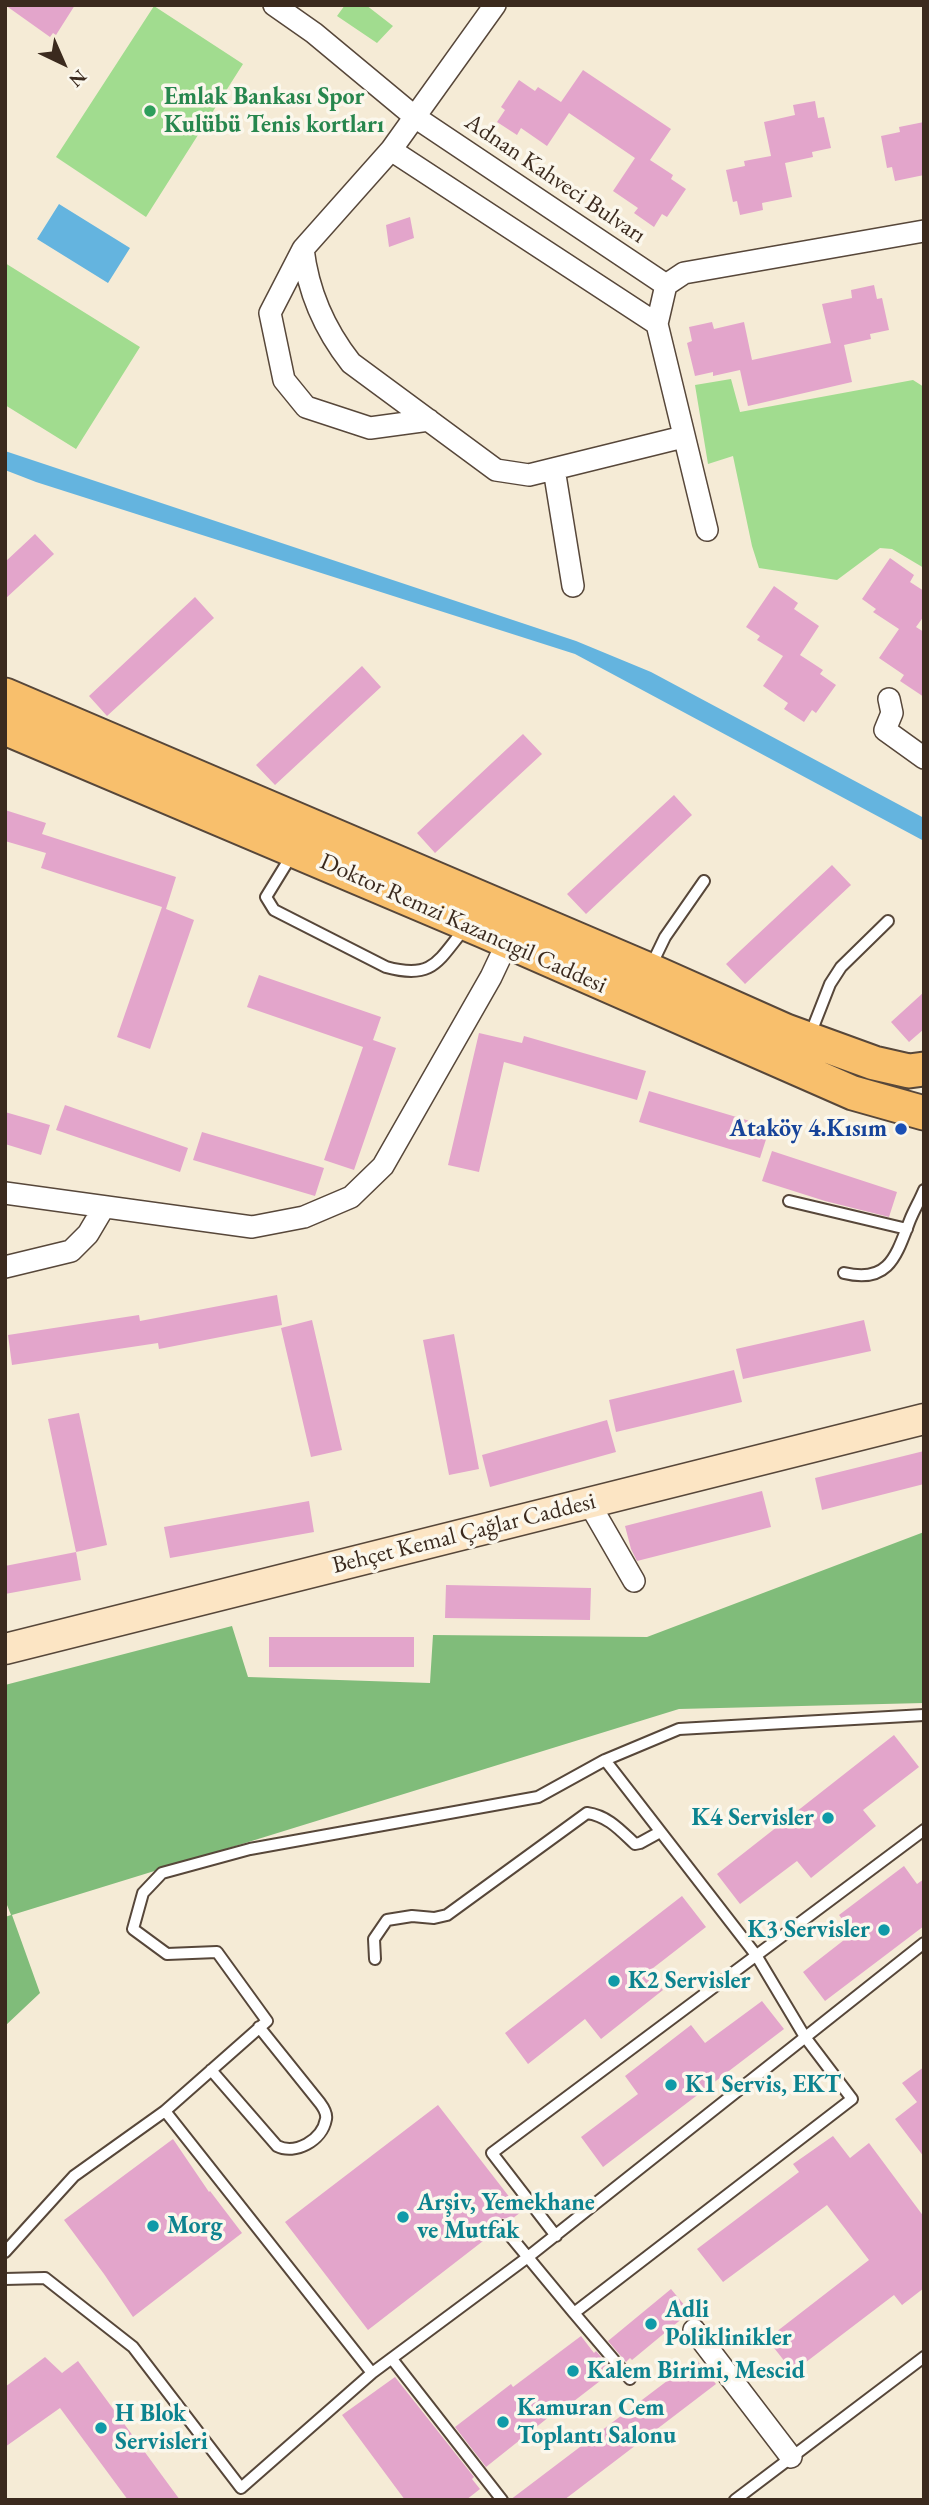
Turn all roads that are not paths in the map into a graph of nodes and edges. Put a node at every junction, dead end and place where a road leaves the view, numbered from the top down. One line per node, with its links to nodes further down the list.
1 (274, 5): 3 (street, Adnan Kahveci Bulvarı)
2 (495, 5): 3 (street)
3 (415, 117): 4 (street); 7 (street, Adnan Kahveci Bulvarı)
4 (391, 150): 6 (street); 8 (street)
5 (924, 231): 7 (street)
6 (303, 249): 9 (street); 9 (street)
7 (666, 285): 8 (street)
8 (657, 324): 10 (street)
9 (429, 420): 11 (street)
10 (683, 437): 11 (street); 12 (street)
11 (554, 469): 13 (street)
12 (707, 530)
13 (573, 586)
14 (5, 695): 23 (main road, Doktor Remzi Kazancıgil Caddesi)
15 (889, 699): 17 (street)
16 (5, 728): 18 (main road, Doktor Remzi Kazancıgil Caddesi)
17 (924, 758)
18 (295, 851): 21 (main road, Doktor Remzi Kazancıgil Caddesi); 21 (lane)
19 (704, 881): 23 (lane)
20 (888, 921): 24 (lane)
21 (468, 924): 22 (main road, Doktor Remzi Kazancıgil Caddesi)
22 (507, 943): 26 (main road, Doktor Remzi Kazancıgil Caddesi); 30 (street)
23 (649, 970): 24 (main road, Doktor Remzi Kazancıgil Caddesi)
24 (809, 1039): 25 (main road, Doktor Remzi Kazancıgil Caddesi)
25 (924, 1069)
26 (924, 1113)
27 (924, 1190): 31 (lane)
28 (5, 1193): 30 (street)
29 (789, 1201): 31 (lane)
30 (104, 1207): 32 (street)
31 (907, 1229): 33 (lane)
32 (5, 1267)
33 (844, 1273)
34 (924, 1419): 35 (main road, Behçet Kemal Çağlar Caddesi)
35 (589, 1503): 36 (street); 37 (main road, Behçet Kemal Çağlar Caddesi)
36 (634, 1581)
37 (5, 1649)
38 (924, 1715): 39 (lane)
39 (605, 1760): 41 (lane); 45 (lane)
40 (924, 1830): 43 (lane)
41 (660, 1832): 43 (lane); 44 (lane)
42 (924, 1943): 46 (lane)
43 (756, 1955): 46 (lane); 50 (lane)
44 (375, 1959)
45 (260, 2027): 47 (lane); 47 (lane)
46 (805, 2037): 50 (lane); 54 (lane)
47 (211, 2070): 48 (lane)
48 (165, 2111): 51 (lane); 58 (lane)
49 (502, 2226): 52 (lane)
50 (556, 2236): 52 (lane)
51 (5, 2252)
52 (528, 2258): 54 (lane); 57 (lane)
53 (5, 2279): 58 (lane)
54 (574, 2313): 59 (lane)
55 (694, 2330): 60 (street)
56 (924, 2357): 60 (lane)
57 (392, 2359): 58 (lane); 61 (lane)
58 (372, 2373)
59 (630, 2379)
60 (791, 2456): 62 (lane)
61 (502, 2500)
62 (735, 2500)

